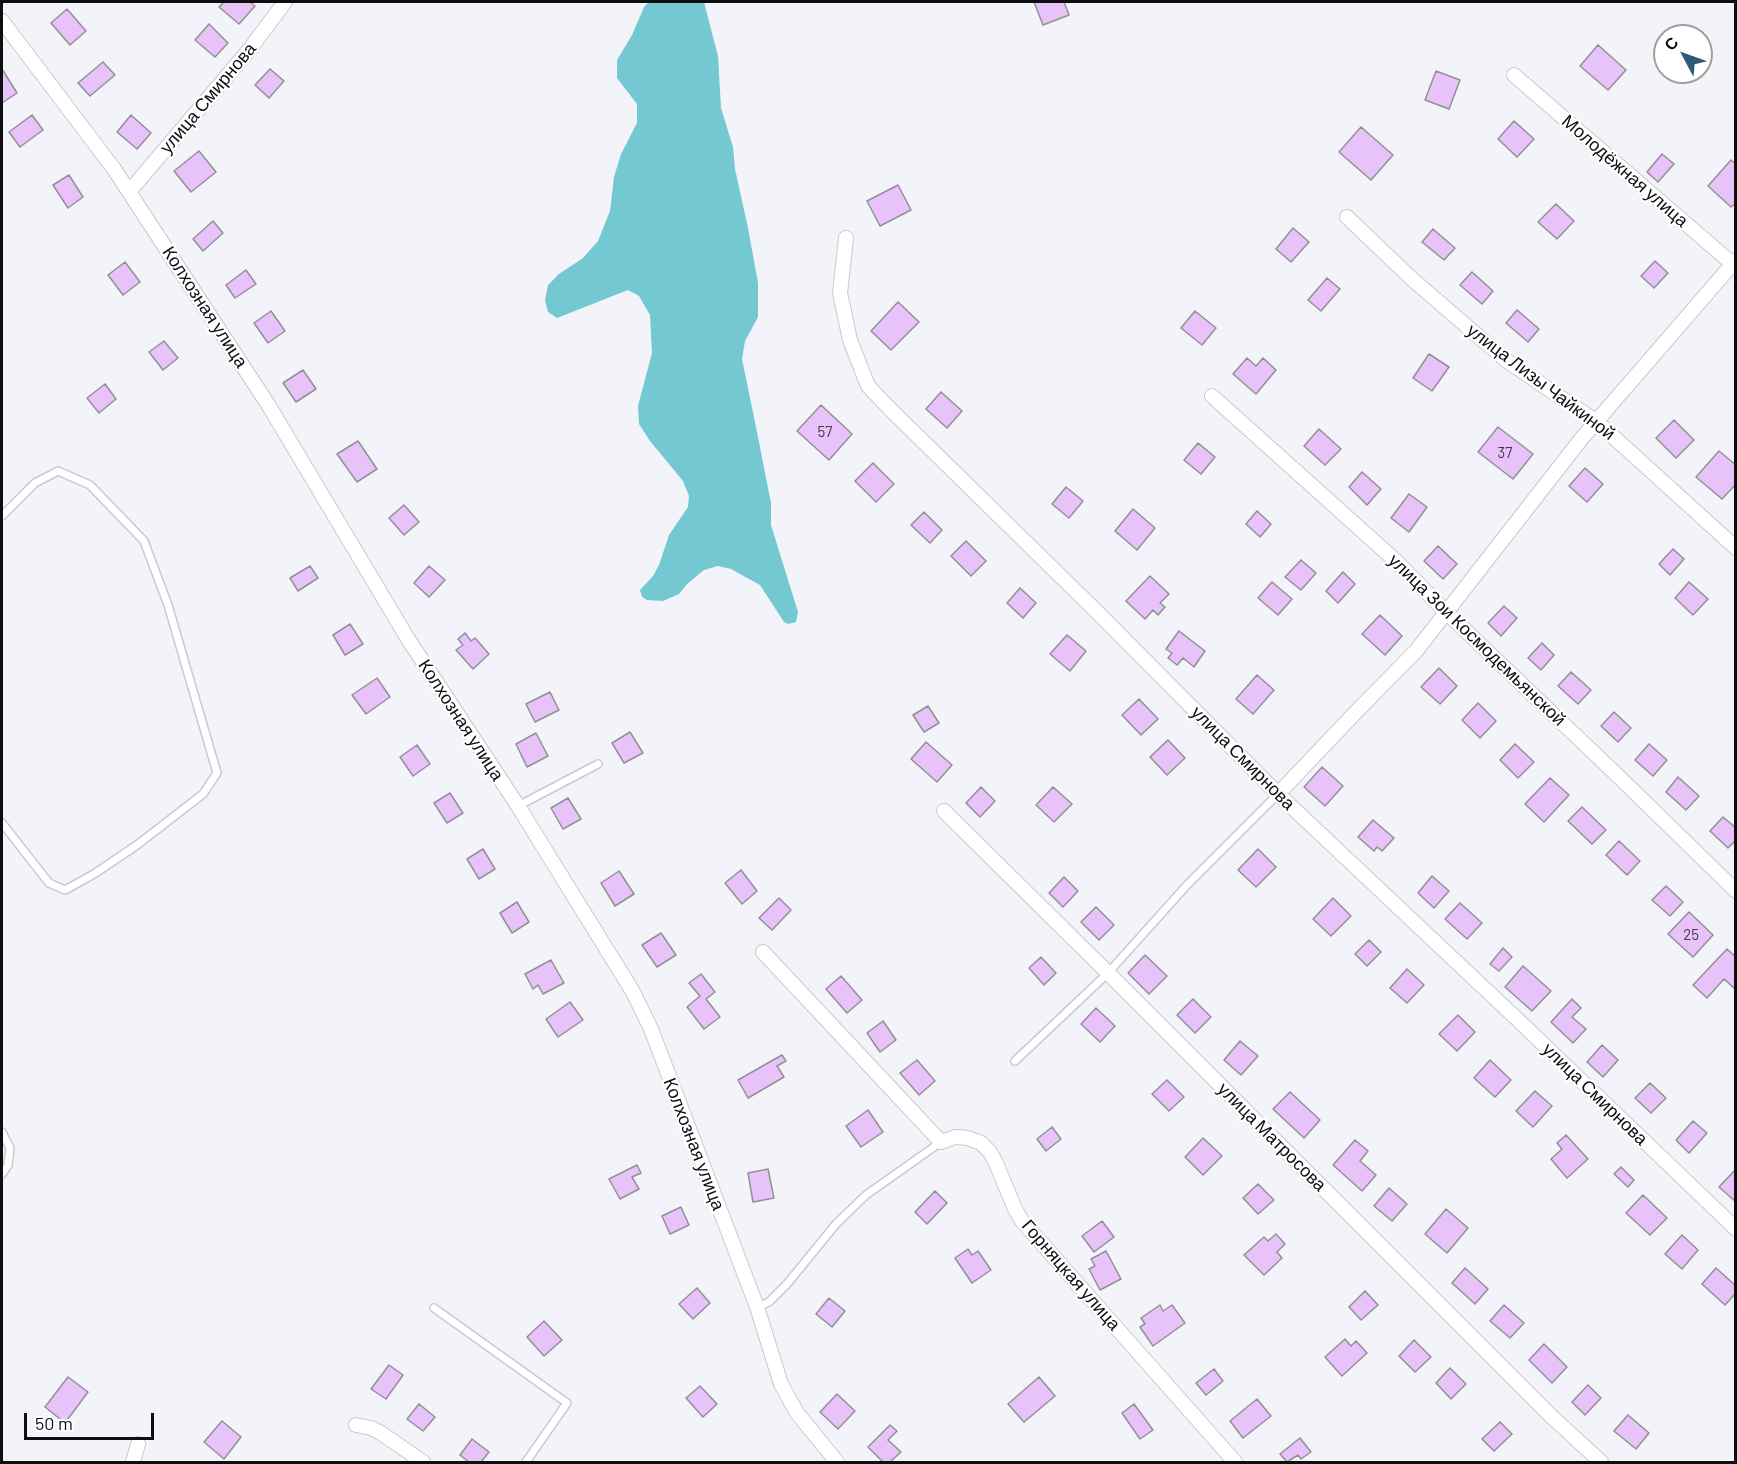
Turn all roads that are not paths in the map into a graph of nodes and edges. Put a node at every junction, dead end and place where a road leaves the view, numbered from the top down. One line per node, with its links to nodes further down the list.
1 (285, 2): 4 (street, улица Смирнова)
2 (2, 21): 4 (street, Колхозная улица)
3 (1514, 75): 7 (street, Молодёжная улица)
4 (129, 192): 15 (street, Колхозная улица)
5 (1347, 217): 9 (street, улица Лизы Чайкиной)
6 (846, 238): 14 (street, улица Смирнова)
7 (1734, 264): 9 (street)
8 (1212, 396): 12 (street, улица Зои Космодемьянской)
9 (1597, 422): 11 (street, улица Лизы Чайкиной); 12 (street)
10 (2, 516): 17 (lane)
11 (1736, 548)
12 (1447, 614): 14 (street); 18 (street, улица Зои Космодемьянской)
13 (598, 764): 15 (lane)
14 (1278, 795): 20 (lane); 25 (street, улица Смирнова)
15 (518, 806): 27 (street, Колхозная улица)
16 (944, 811): 20 (street, улица Матросова)
17 (2, 823)
18 (1736, 891)
19 (763, 952): 23 (street)
20 (1108, 972): 21 (lane); 35 (street, улица Матросова)
21 (1015, 1061)
22 (2, 1132): 24 (lane)
23 (941, 1142): 27 (lane); 34 (street, Горняцкая улица)
24 (2, 1174)
25 (1736, 1229)
26 (434, 1308): 32 (lane)
27 (757, 1308): 33 (street, Колхозная улица)
28 (356, 1425): 31 (street)
29 (138, 1444): 30 (street)
30 (133, 1462)
31 (423, 1462)
32 (526, 1462)
33 (837, 1462)
34 (1235, 1462)
35 (1601, 1462)

